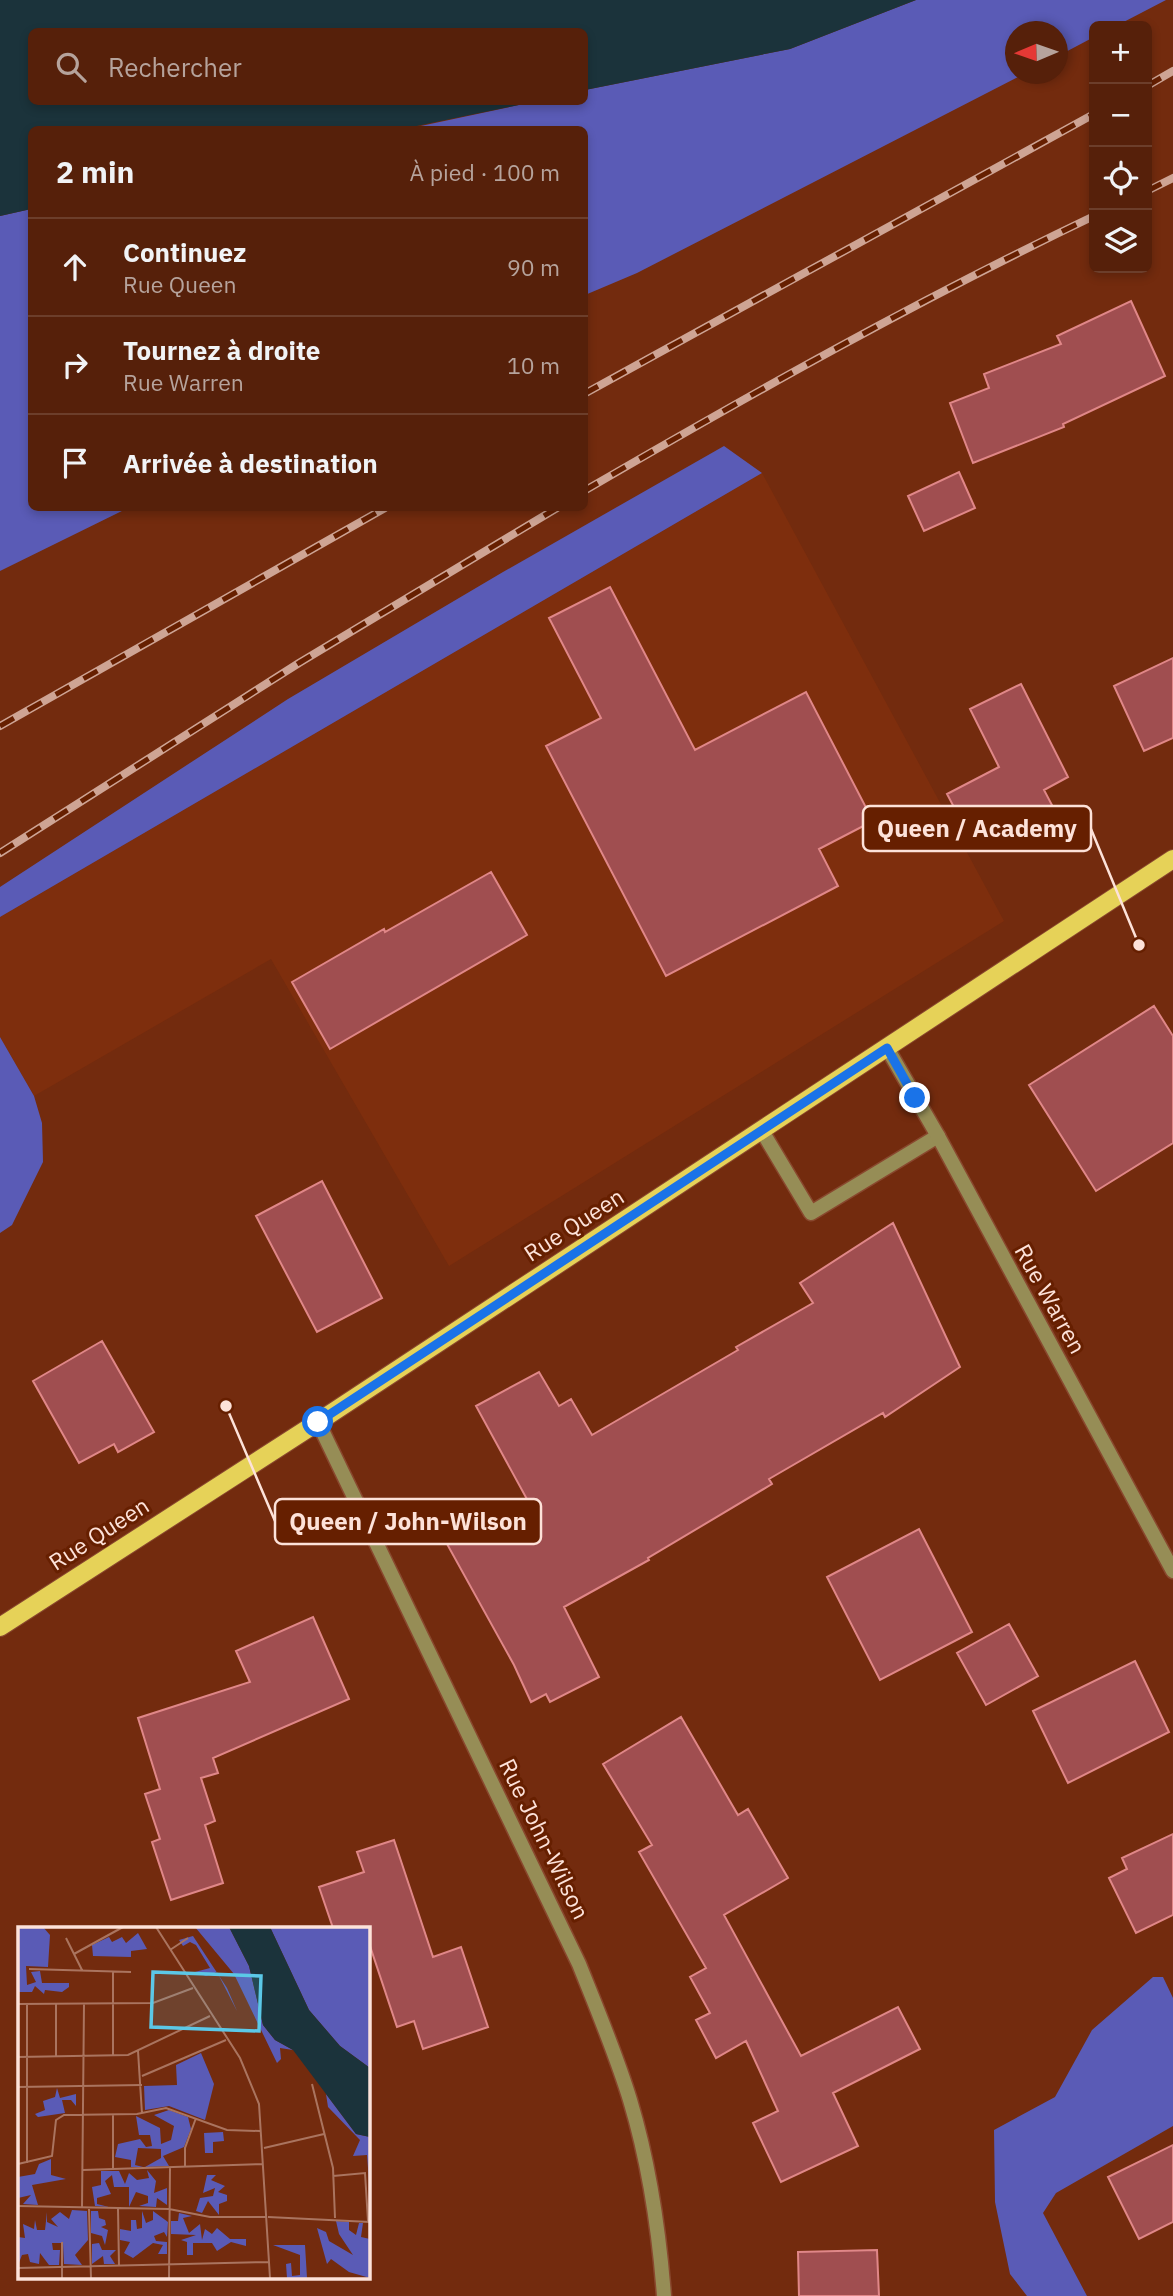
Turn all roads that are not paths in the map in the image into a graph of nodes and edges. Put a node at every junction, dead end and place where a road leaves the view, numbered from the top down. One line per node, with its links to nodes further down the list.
1 (1173, 859): 2 (main road, Rue Queen)
2 (887, 1048): 3 (main road, Rue Queen); 4 (street, Rue Warren)
3 (762, 1131): 4 (street); 5 (main road, Rue Queen)
4 (938, 1136): 6 (street, Rue Warren)
5 (318, 1422): 7 (main road, Rue Queen); 8 (street, Rue John-Wilson)
6 (1173, 1571)
7 (0, 1627)
8 (664, 2296)

